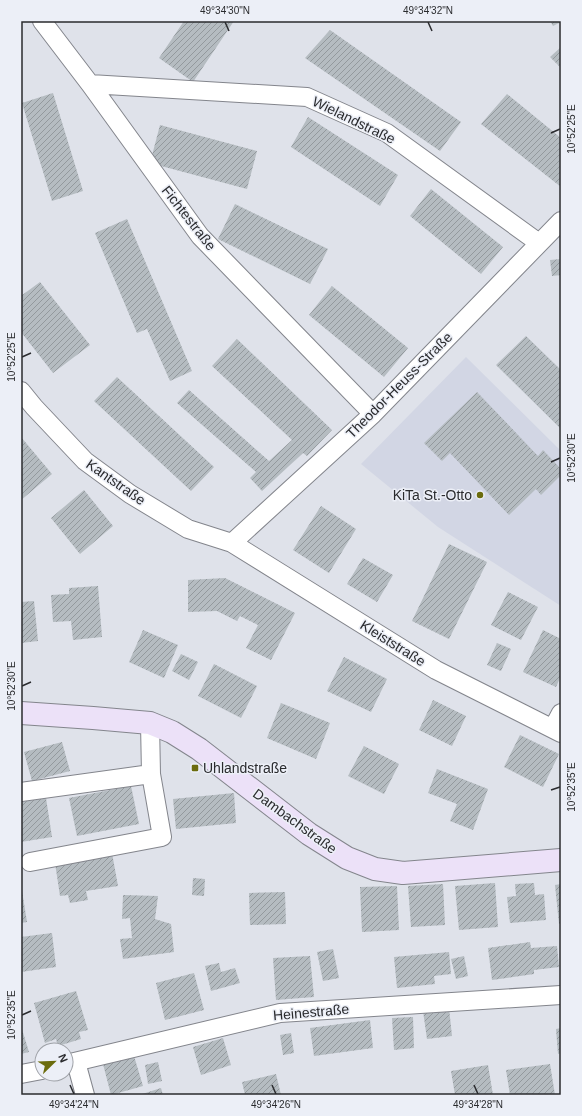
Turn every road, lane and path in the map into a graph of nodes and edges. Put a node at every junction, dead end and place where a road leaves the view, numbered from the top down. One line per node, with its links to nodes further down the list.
1 (42, 21): 2 (street, Fichtestraße)
2 (90, 84): 4 (street, Wielandstraße); 6 (street, Fichtestraße)
3 (561, 220): 4 (street, Theodor-Heuss-Straße)
4 (538, 243): 6 (street, Theodor-Heuss-Straße)
5 (21, 391): 7 (street, Kantstraße)
6 (372, 414): 7 (street, Theodor-Heuss-Straße)
7 (232, 543): 10 (street, Kleiststraße)
8 (21, 713): 9 (street, Dambachstraße)
9 (150, 723): 11 (street); 13 (street, Dambachstraße)
10 (558, 724)
11 (151, 774): 12 (street); 14 (street)
12 (21, 792)
13 (561, 860)
14 (30, 862)
15 (561, 995): 16 (street, Heinestraße)
16 (74, 1062)
17 (74, 1070): 20 (street)
18 (34, 1072): 19 (street)
19 (21, 1074)
20 (85, 1095)

